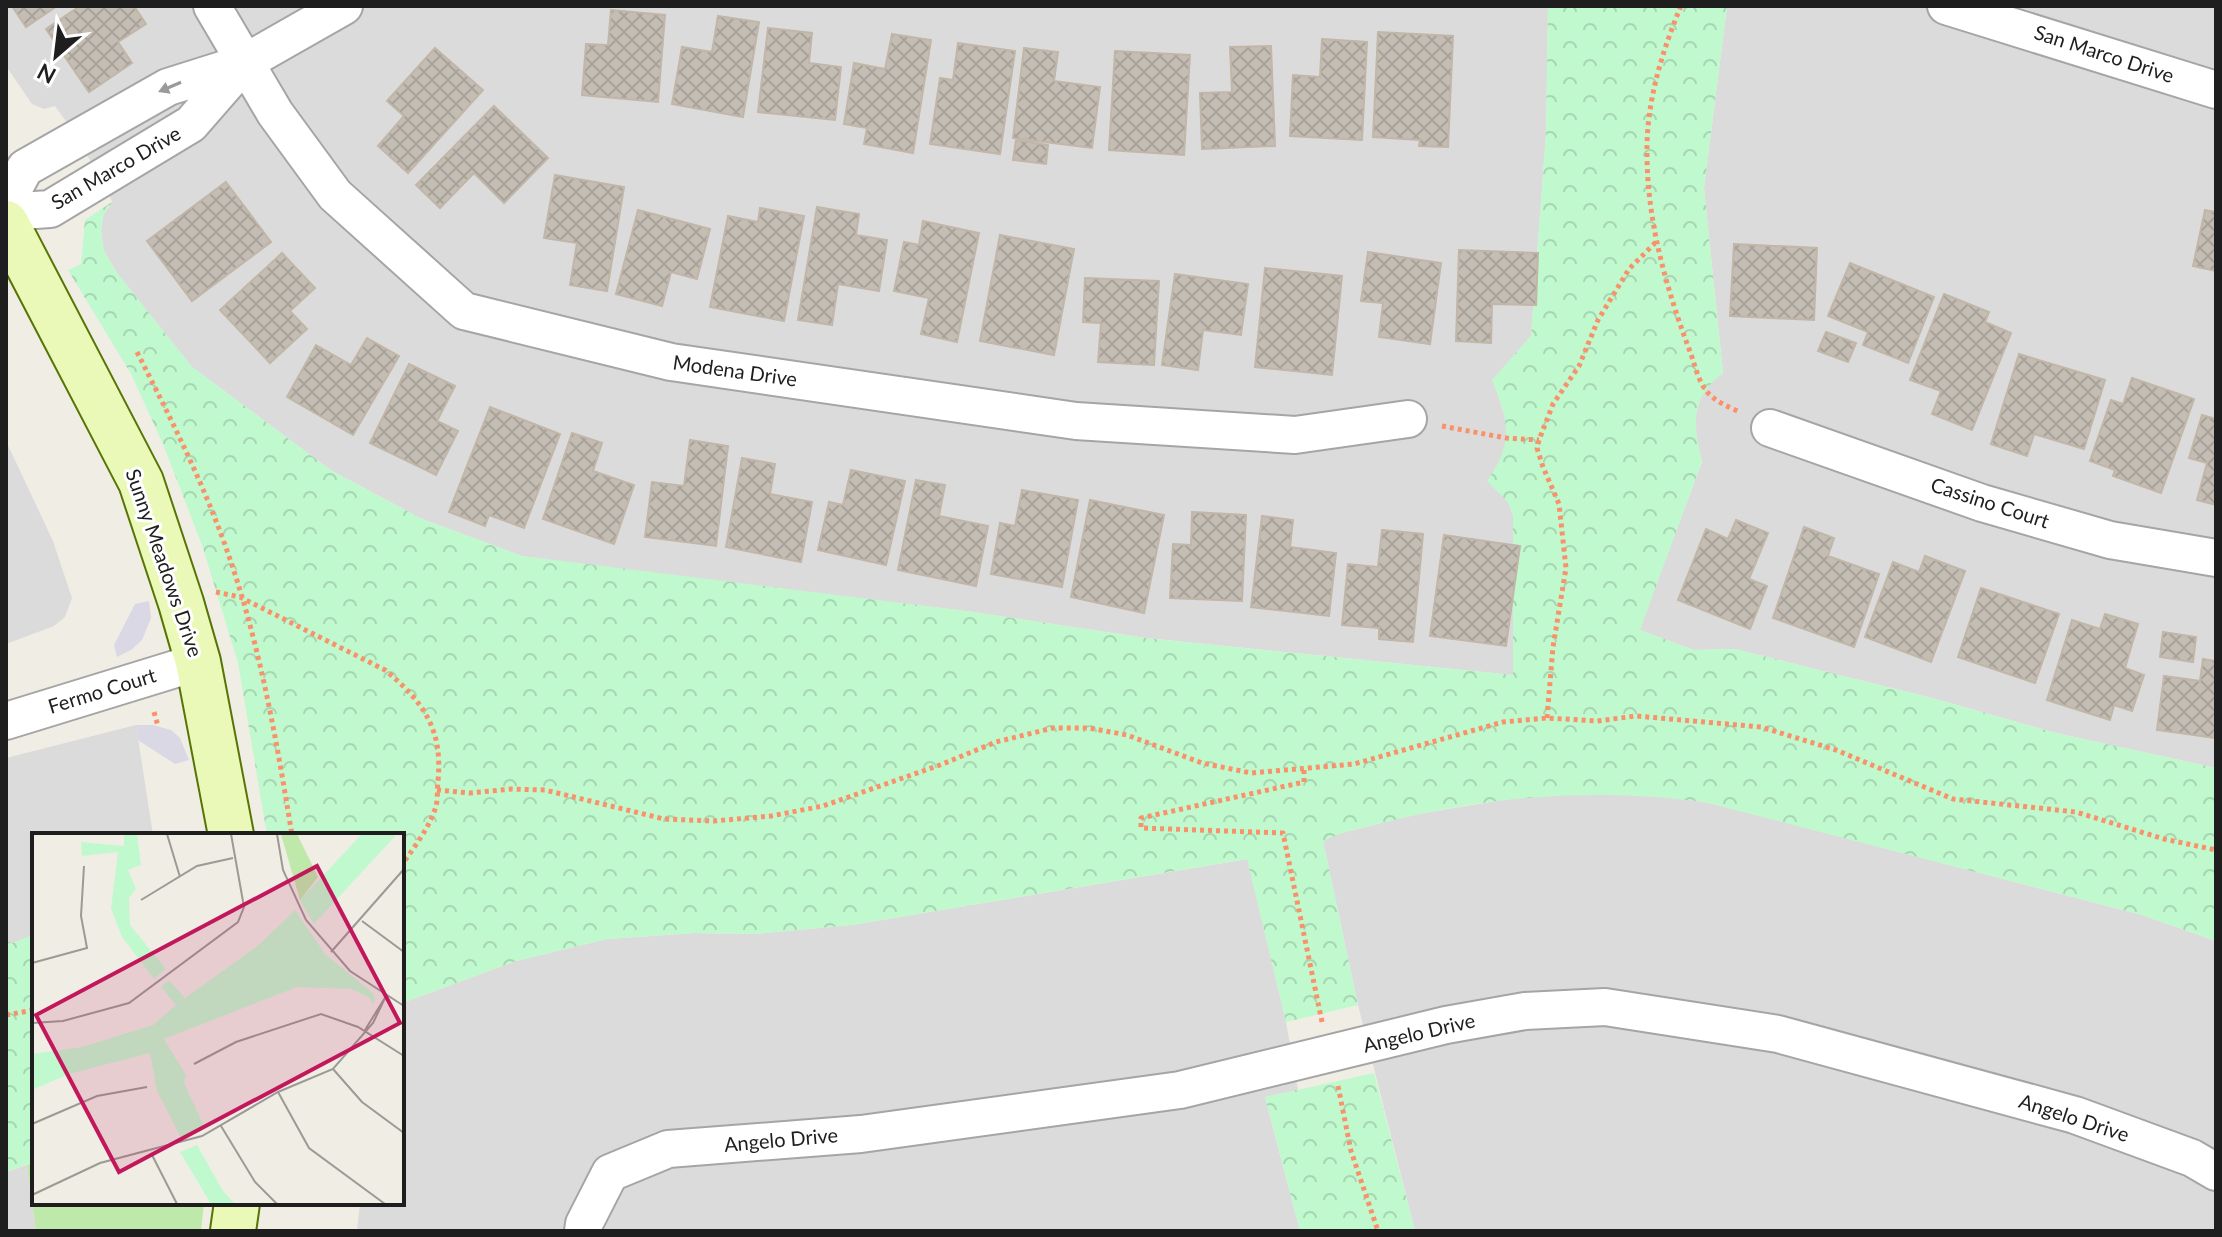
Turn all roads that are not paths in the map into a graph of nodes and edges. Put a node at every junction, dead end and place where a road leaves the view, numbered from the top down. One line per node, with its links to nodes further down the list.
1 (212, 6): 4 (street, Modena Drive)
2 (344, 6): 4 (street, San Marco Drive)
3 (1957, 7): 5 (street, San Marco Drive)
4 (244, 63): 6 (street, San Marco Drive, one-way to 6); 7 (street, San Marco Drive); 9 (street, Modena Drive)
5 (2216, 90)
6 (6, 203)
7 (6, 212)
8 (6, 223): 12 (street, Sunny Meadows Drive)
9 (1408, 419)
10 (1770, 428): 11 (street, Cassino Court)
11 (2216, 558)
12 (198, 662): 13 (street, Fermo Court); 14 (street, Sunny Meadows Drive)
13 (6, 721)
14 (231, 833)
15 (2216, 1172): 18 (street, Angelo Drive)
16 (237, 1205): 17 (street)
17 (233, 1231)
18 (583, 1231)

